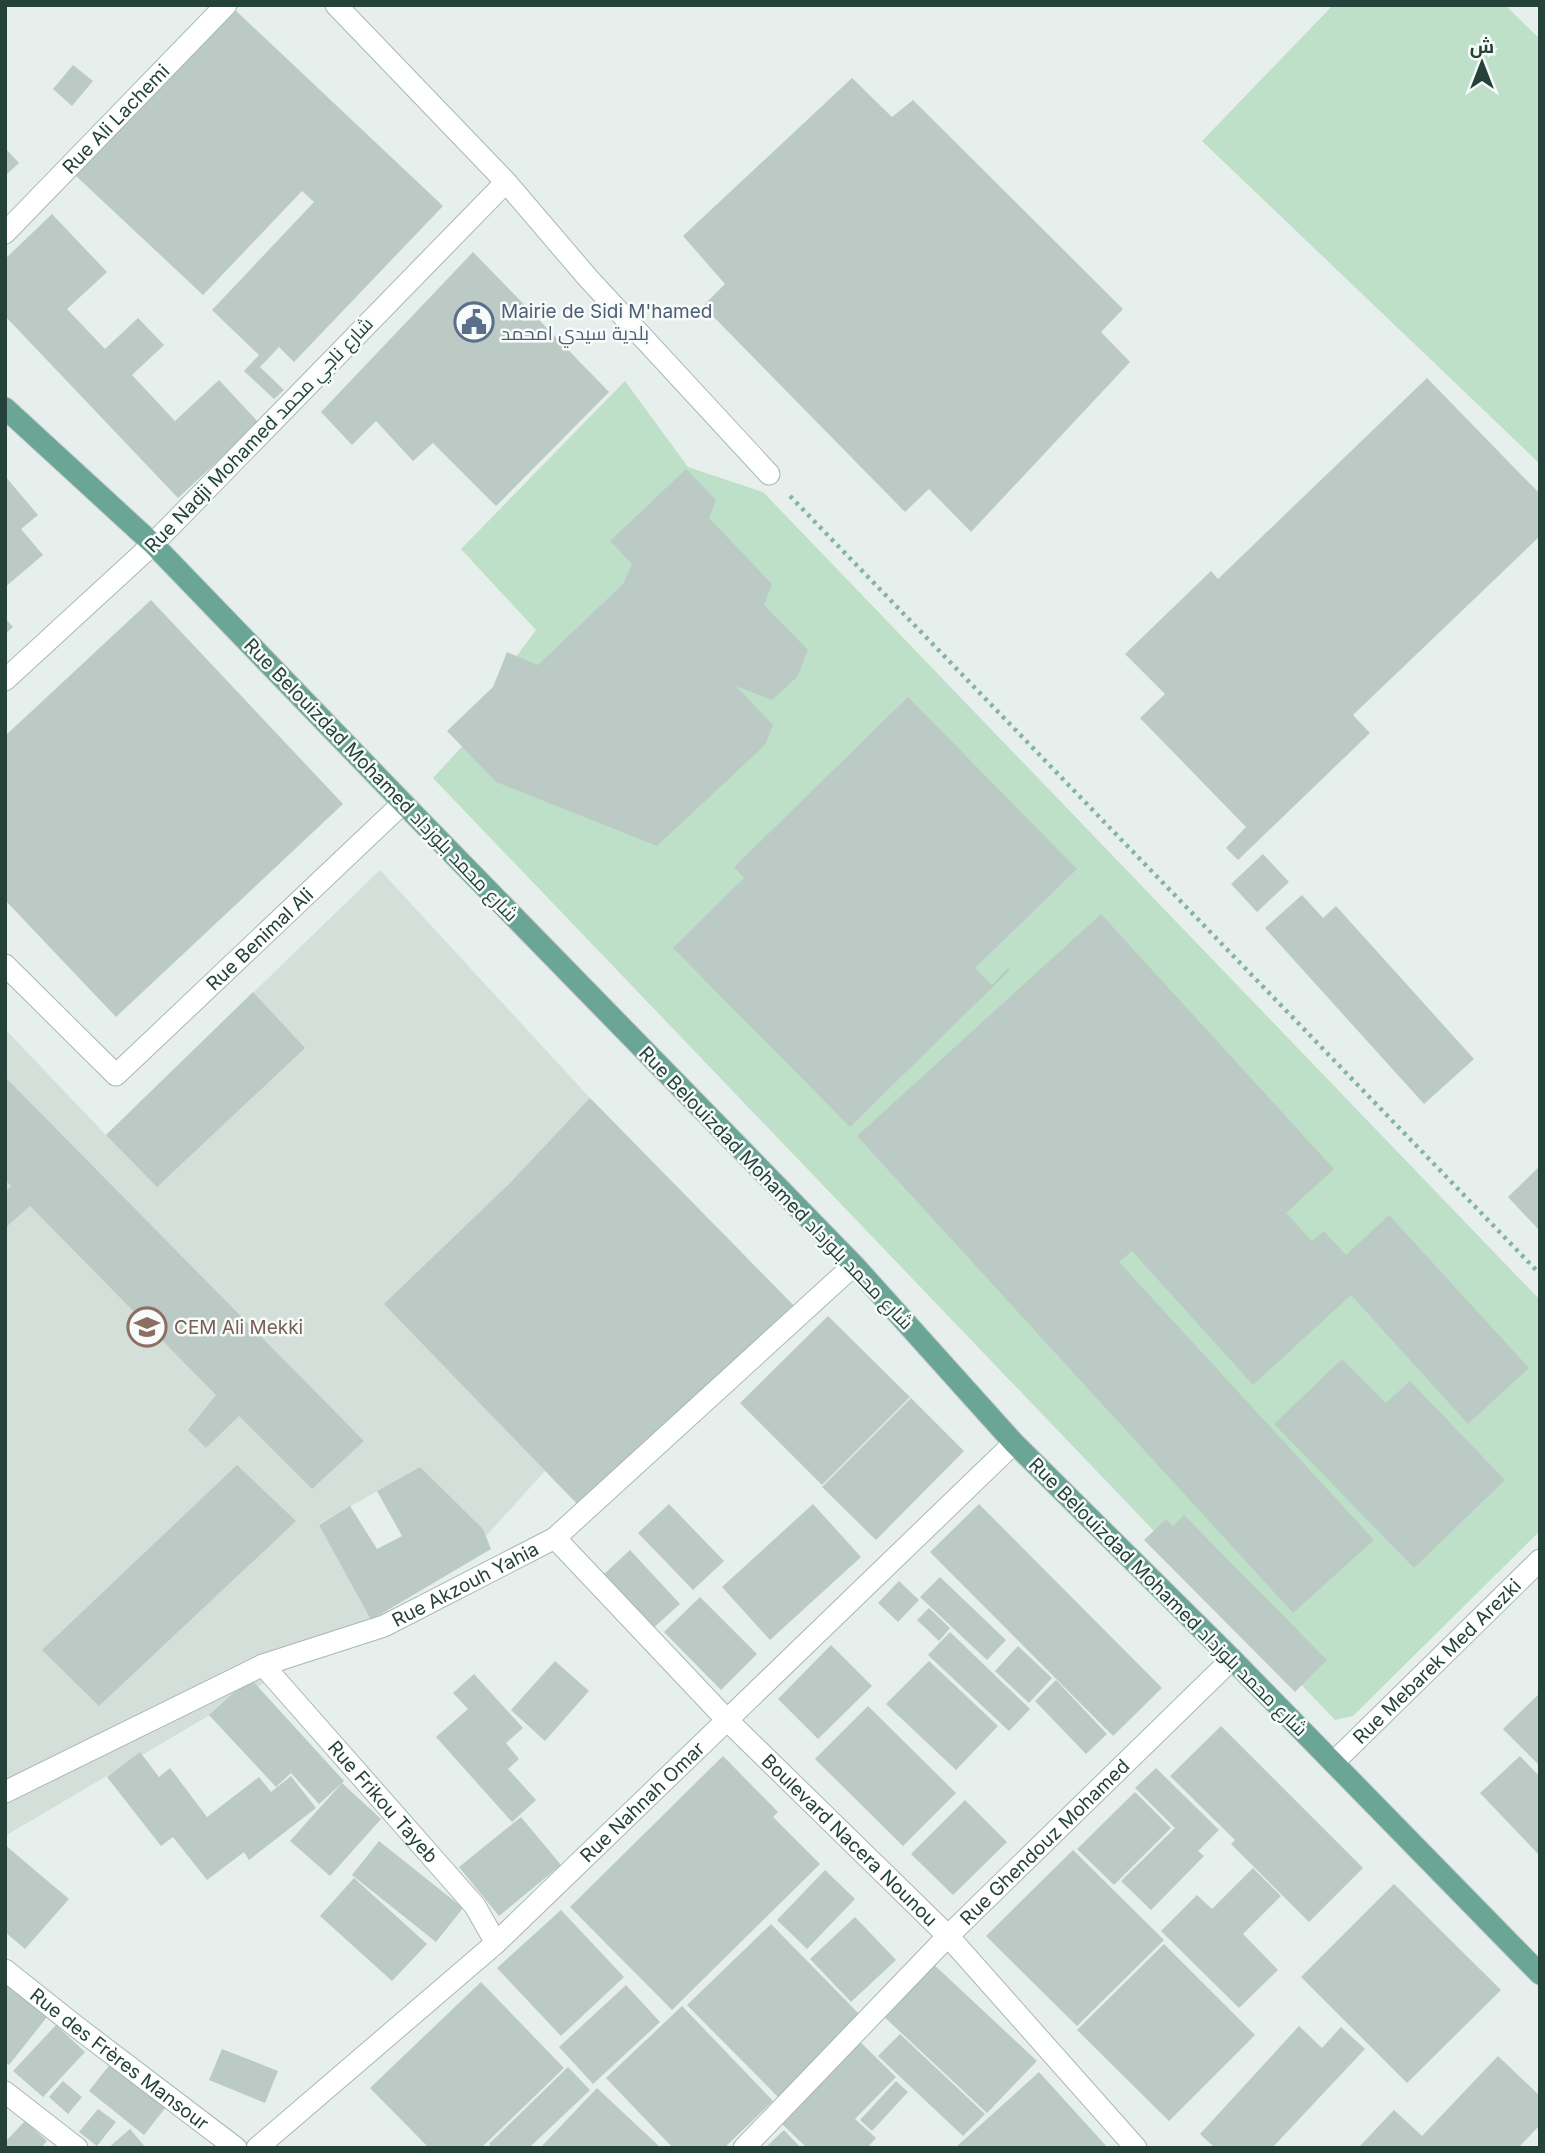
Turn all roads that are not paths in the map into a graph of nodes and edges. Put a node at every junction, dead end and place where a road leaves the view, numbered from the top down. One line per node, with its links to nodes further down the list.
1 (226, 5): 4 (street, Rue Ali Lachemi)
2 (336, 5): 3 (street)
3 (506, 182): 6 (street); 7 (street, Rue Nadji Mohamed شارع ناجي محمد)
4 (5, 233)
5 (5, 408): 7 (main road, Rue Belouizdad Mohamed شارع محمد بلوزداد)
6 (769, 474)
7 (153, 544): 8 (street, Rue Nadji Mohamed شارع ناجي محمد); 9 (main road, Rue Belouizdad Mohamed شارع محمد بلوزداد)
8 (5, 680)
9 (403, 803): 10 (street, Rue Benimal Ali); 11 (main road, Rue Belouizdad Mohamed شارع محمد بلوزداد)
10 (5, 965)
11 (854, 1265): 12 (main road, Rue Belouizdad Mohamed شارع محمد بلوزداد); 13 (street, Rue Akzouh Yahia)
12 (1014, 1443): 15 (main road, Rue Belouizdad Mohamed شارع محمد بلوزداد); 17 (street, Rue Nahnah Omar)
13 (555, 1538): 16 (street, Rue Akzouh Yahia); 17 (street, Boulevard Nacera Nounou)
14 (1540, 1560): 18 (street, Rue Mebarek Med Arezki)
15 (1232, 1659): 18 (main road, Rue Belouizdad Mohamed شارع محمد بلوزداد); 20 (street, Rue Ghendouz Mohamed)
16 (263, 1665): 19 (street, Rue Akzouh Yahia); 21 (street, Rue Frikou Tayeb)
17 (726, 1719): 20 (street, Boulevard Nacera Nounou); 21 (street, Rue Nahnah Omar)
18 (1334, 1762): 23 (main road, Rue Belouizdad Mohamed شارع محمد بلوزداد)
19 (5, 1792)
20 (948, 1936): 28 (street, Rue Ghendouz Mohamed); 29 (street, Boulevard Nacera Nounou)
21 (496, 1943): 27 (street, Rue Nahnah Omar)
22 (5, 1970): 26 (street, Rue des Frères Mansour)
23 (1540, 1974)
24 (5, 2092): 25 (street)
25 (77, 2148)
26 (236, 2148)
27 (257, 2148)
28 (744, 2148)
29 (1136, 2148)

